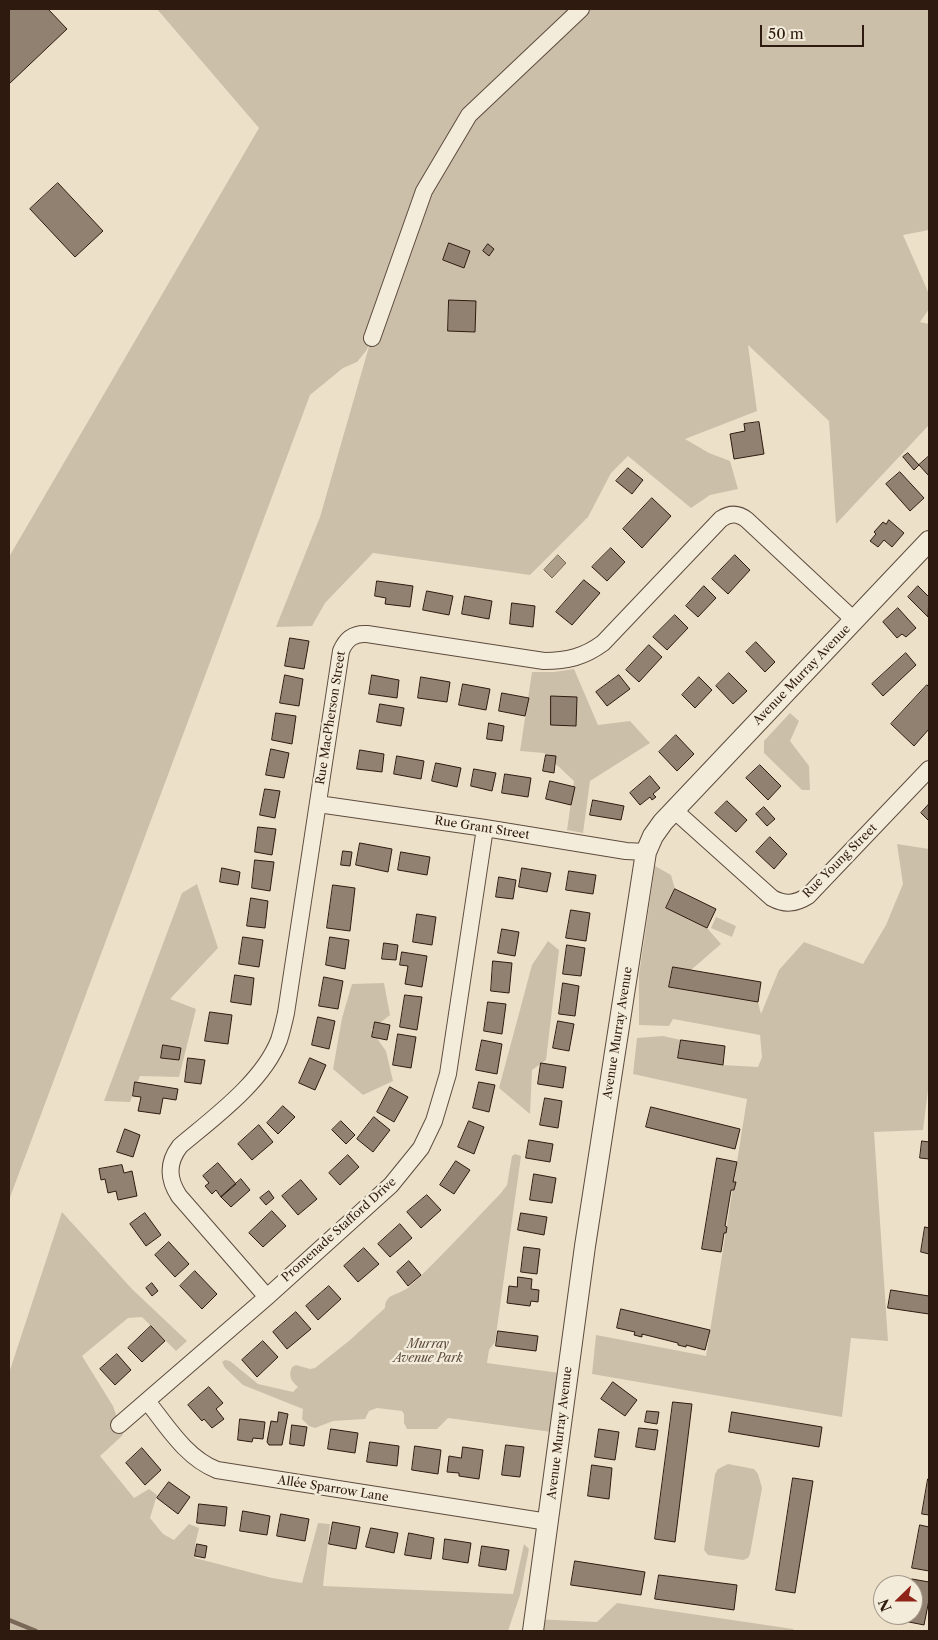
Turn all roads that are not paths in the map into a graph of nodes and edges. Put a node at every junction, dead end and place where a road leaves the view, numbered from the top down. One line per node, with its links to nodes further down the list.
1 (581, 9): 2 (street)
2 (372, 338)
3 (929, 541): 4 (street, Avenue Murray Avenue)
4 (854, 620): 6 (street, Rue MacPherson Street); 7 (street, Avenue Murray Avenue)
5 (929, 769): 7 (street, Rue Young Street)
6 (318, 804): 8 (street, Rue Grant Street); 10 (street, Rue MacPherson Street)
7 (674, 810): 9 (street, Avenue Murray Avenue)
8 (486, 828): 9 (street, Rue Grant Street); 10 (street, Promenade Stafford Drive)
9 (646, 852): 13 (street, Avenue Murray Avenue)
10 (267, 1297): 11 (street, Promenade Stafford Drive)
11 (147, 1401): 12 (street, Promenade Stafford Drive); 13 (street, Allée Sparrow Lane)
12 (120, 1425)
13 (548, 1522): 14 (street, Avenue Murray Avenue)
14 (532, 1631)

